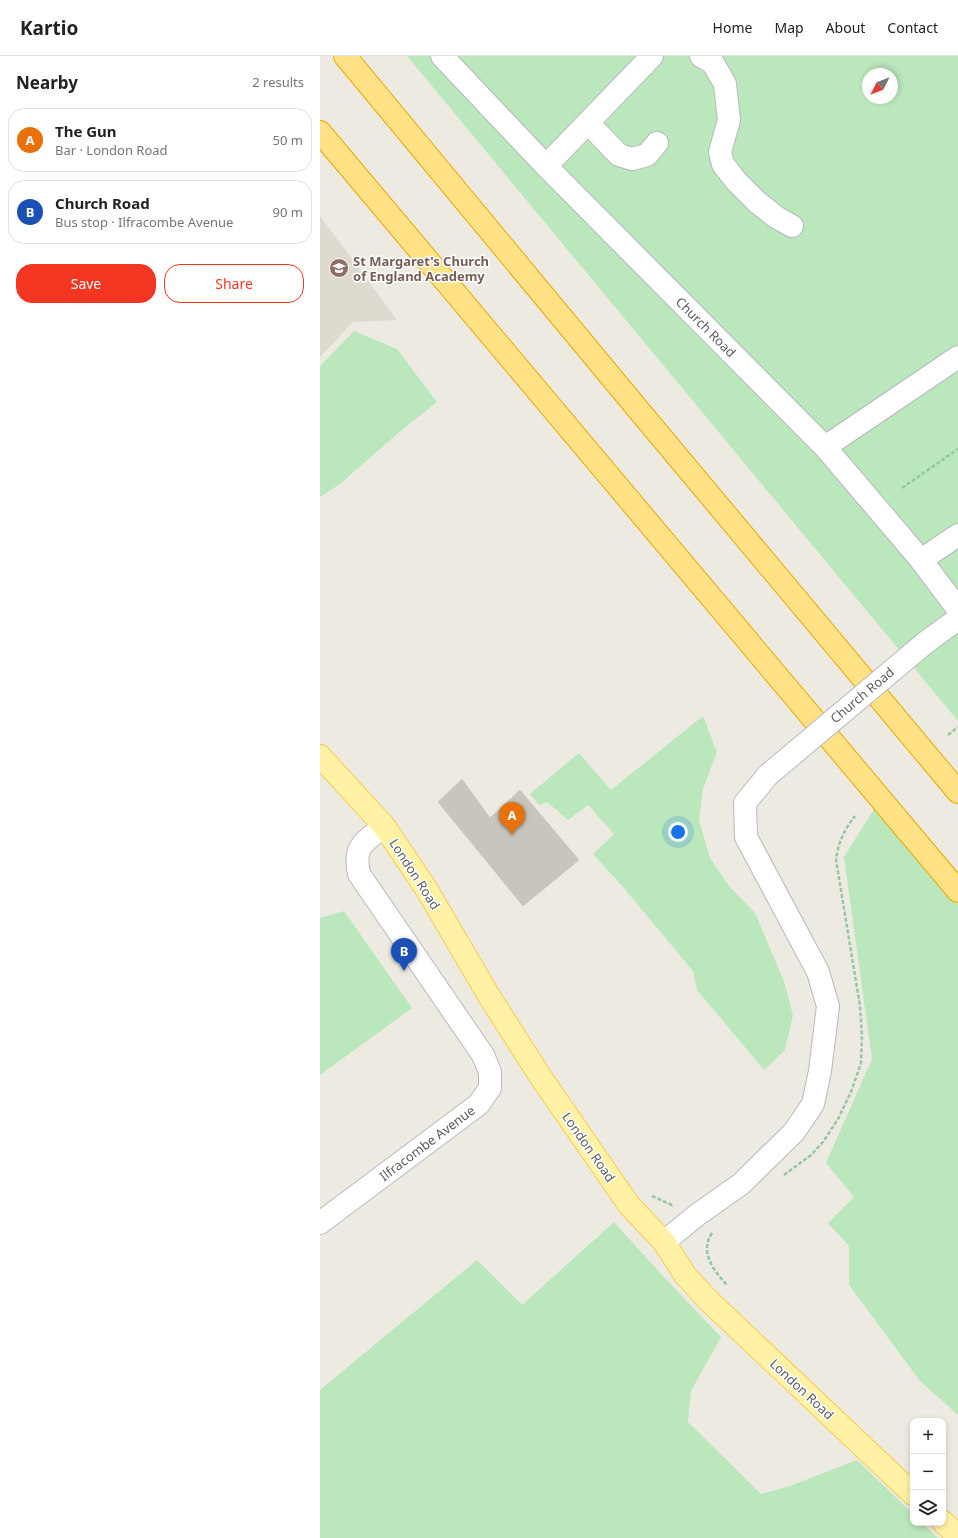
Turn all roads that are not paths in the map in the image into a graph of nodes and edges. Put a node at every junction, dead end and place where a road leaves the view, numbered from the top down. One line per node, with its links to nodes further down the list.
1 (345, 56): 17 (highway)
2 (442, 56): 8 (street, Church Road)
3 (652, 56): 5 (street)
4 (701, 56): 9 (street)
5 (588, 123): 7 (street); 8 (street)
6 (320, 132): 19 (highway)
7 (657, 143)
8 (546, 166): 11 (street, Church Road)
9 (792, 226)
10 (958, 357): 11 (street)
11 (825, 447): 13 (street, Church Road)
12 (958, 535): 13 (street)
13 (921, 560): 14 (street, Church Road)
14 (958, 609)
15 (958, 619): 21 (street, Church Road, bridge)
16 (320, 756): 18 (main road, London Road)
17 (958, 792)
18 (384, 826): 20 (street, Ilfracombe Avenue); 21 (main road, London Road)
19 (958, 891)
20 (320, 1223)
21 (664, 1242): 22 (main road, London Road)
22 (910, 1491)
23 (946, 1525): 24 (main road)
24 (958, 1536)

